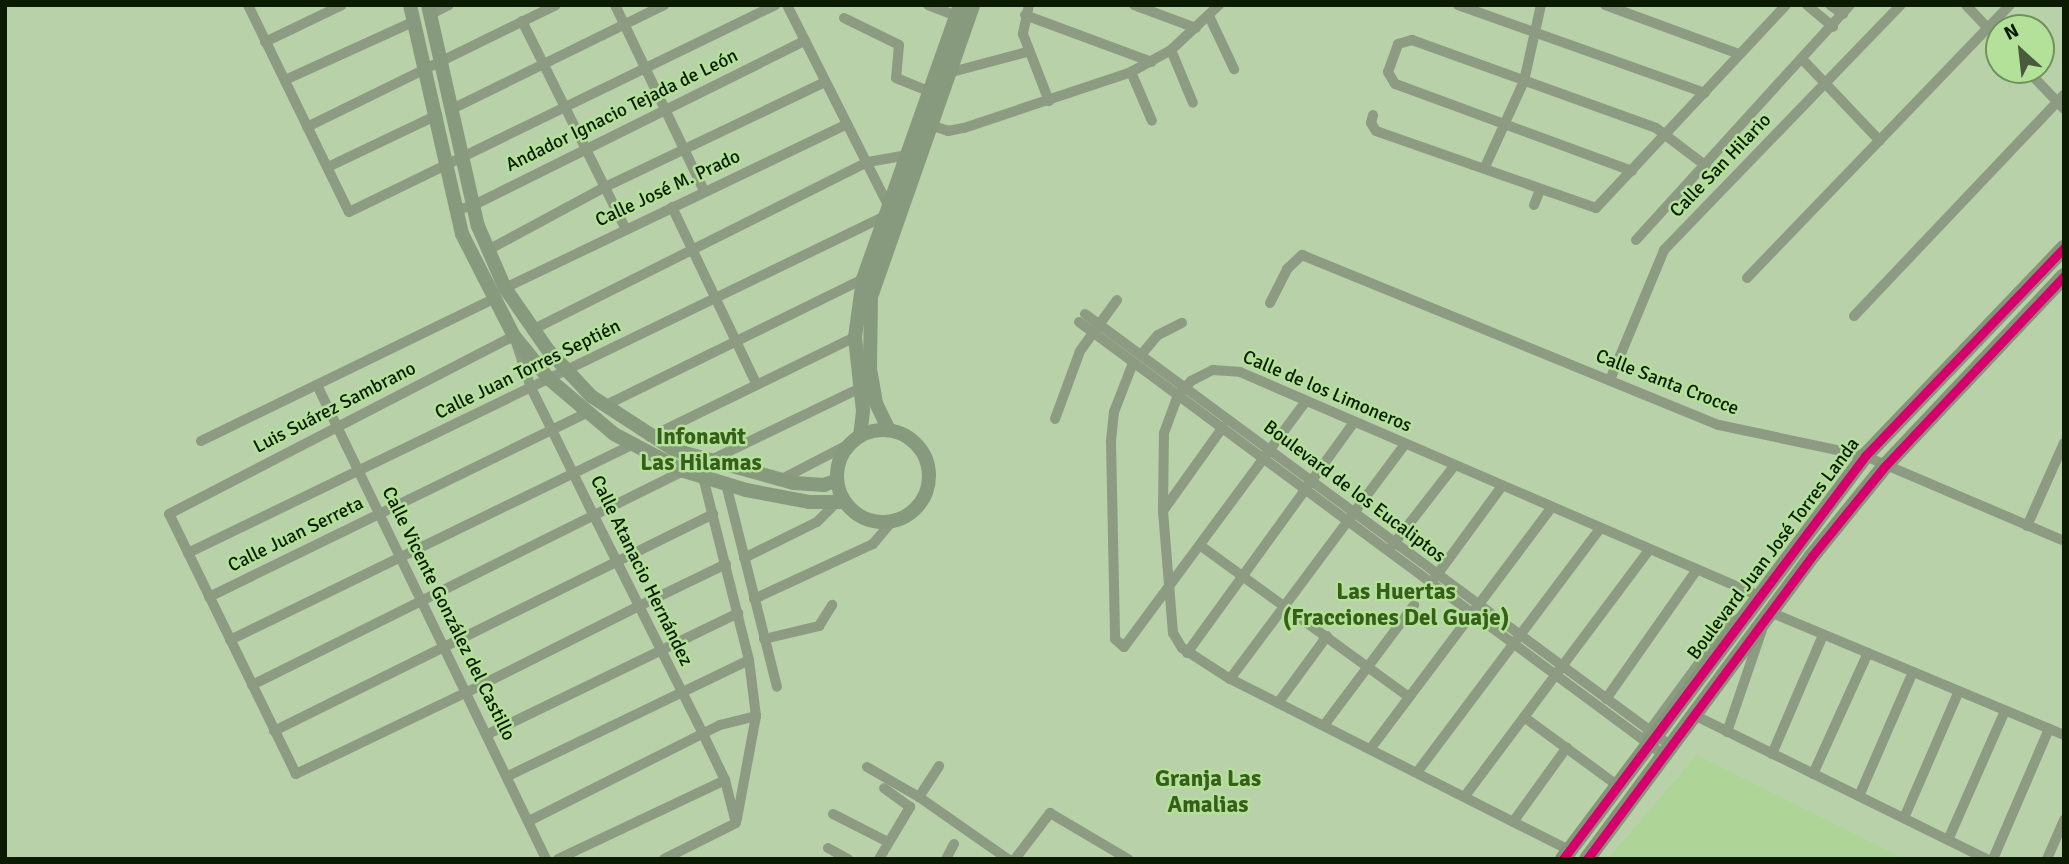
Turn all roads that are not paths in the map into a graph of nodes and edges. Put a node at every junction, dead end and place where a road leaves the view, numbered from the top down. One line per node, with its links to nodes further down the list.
1 (248, 5): 38 (street)
2 (342, 5): 38 (street)
3 (410, 5): 29 (street)
4 (449, 5): 23 (street)
5 (556, 5): 30 (street)
6 (615, 5): 31 (street)
7 (664, 5): 31 (street)
8 (775, 5): 47 (street)
9 (787, 5): 37 (street)
10 (928, 5): 24 (street)
11 (973, 5): 50 (street)
12 (1134, 5): 34 (street)
13 (1219, 5): 27 (street)
14 (1458, 5): 36 (street)
15 (1541, 5): 36 (street)
16 (1605, 5): 41 (street)
17 (1786, 5): 41 (street)
18 (1807, 5): 33 (street)
19 (1830, 5): 26 (street)
20 (1850, 5): 26 (street)
21 (1901, 5): 54 (street, Calle San Hilario)
22 (1966, 5): 32 (street)
23 (430, 10): 42 (street)
24 (958, 10): 56 (street)
25 (1027, 10): 40 (street); 44 (street)
26 (1843, 14): 33 (street)
27 (1209, 16): 34 (street); 48 (street)
28 (844, 18): 56 (street)
29 (415, 21): 46 (street); 51 (street)
30 (523, 21): 42 (street); 45 (street)
31 (625, 25): 45 (street); 47 (street)
32 (1985, 25)
33 (1833, 27): 43 (street)
34 (1196, 28): 39 (street)
35 (1985, 31): 72 (street)
36 (1537, 33): 52 (street); 57 (street)
37 (805, 41): 53 (street); 63 (street, Andador Ignacio Tejada de León)
38 (265, 42): 51 (street)
39 (1171, 50): 44 (street); 60 (street)
40 (1027, 52): 50 (street); 58 (street)
41 (1739, 54): 57 (street)
42 (443, 59): 46 (street); 62 (street)
43 (1804, 61): 54 (street); 78 (street)
44 (1152, 62): 49 (street)
45 (544, 64): 61 (street); 62 (street)
46 (426, 68): 64 (street); 70 (street)
47 (646, 69): 61 (street); 63 (street)
48 (1234, 69)
49 (1131, 72): 58 (street); 66 (street)
50 (948, 73): 69 (street)
51 (285, 80): 70 (street)
52 (1524, 80): 68 (street); 68 (street); 71 (street)
53 (825, 82): 67 (street); 74 (street)
54 (1825, 83): 72 (street); 115 (street, Calle San Hilario)
55 (2042, 84): 59 (street)
56 (928, 91): 75 (street)
57 (1705, 93): 71 (street)
58 (1049, 101): 69 (street)
59 (2061, 102): 104 (street)
60 (1193, 103)
61 (564, 106): 73 (street); 76 (street)
62 (454, 108): 76 (street)
63 (665, 108): 73 (street, Andador Ignacio Tejada de León); 74 (street)
64 (437, 115): 79 (street); 81 (street)
65 (1373, 115): 80 (street)
66 (1152, 121)
67 (848, 124): 77 (street); 85 (street, Calle José M. Prado)
68 (1504, 124): 80 (street); 82 (street)
69 (930, 125): 129 (street)
70 (307, 127): 79 (street)
71 (1668, 134): 78 (street); 82 (street)
72 (1880, 141): 97 (street)
73 (583, 149): 83 (street); 87 (street, Andador Ignacio Tejada de León)
74 (685, 151): 83 (street); 85 (street)
75 (903, 156): 77 (street); 90 (street)
76 (462, 161): 81 (street); 87 (street)
77 (868, 162): 90 (street); 95 (street)
78 (1706, 166): 92 (street)
79 (328, 167): 81 (street)
80 (1485, 167): 84 (street)
81 (445, 169): 89 (street)
82 (1632, 171): 84 (street)
83 (603, 188): 91 (street); 94 (street)
84 (1540, 190): 86 (street)
85 (704, 191): 88 (street, Calle José M. Prado)
86 (1534, 205)
87 (472, 206): 89 (street, Andador Ignacio Tejada de León); 94 (street)
88 (672, 207): 91 (street, Calle José M. Prado); 95 (street)
89 (455, 210): 101 (street)
90 (885, 211): 98 (street); 100 (street, Calle Juan Torres Septién)
91 (625, 228): 99 (street, Calle José M. Prado)
92 (1636, 240)
93 (2064, 248): 137 (main road, Boulevard Juan José Torres Landa)
94 (488, 250): 99 (street)
95 (692, 252): 100 (street); 108 (street)
96 (2064, 276): 140 (main road, Boulevard Juan José Torres Landa)
97 (1747, 278)
98 (863, 279): 110 (street); 111 (street)
99 (505, 288): 108 (street)
100 (716, 298): 111 (street); 113 (street, Calle Juan Torres Septién)
101 (493, 299): 109 (street); 116 (street)
102 (1117, 300): 107 (street)
103 (1270, 303): 115 (street, Calle Santa Crocce)
104 (1854, 316)
105 (1082, 318): 107 (street, Boulevard de los Eucaliptos)
106 (1182, 323): 112 (street)
107 (1095, 327): 112 (street, Boulevard de los Eucaliptos); 124 (street)
108 (532, 330): 113 (street)
109 (514, 335): 114 (street); 118 (street, Calle Atanacio Hernández); 126 (street, Luis Suárez Sambrano)
110 (855, 337): 117 (street); 119 (street)
111 (736, 341): 117 (street); 122 (street)
112 (1137, 359): 120 (street, Boulevard de los Eucaliptos); 172 (street)
113 (566, 371): 114 (street, Calle Juan Torres Septién); 122 (street)
114 (549, 379): 118 (street, Calle Juan Torres Septién); 123 (street)
115 (1610, 380): 137 (street, Calle Santa Crocce)
116 (317, 385): 126 (street, Calle Vicente González del Castillo); 132 (street)
117 (757, 385): 130 (street)
118 (531, 388): 128 (street, Calle Atanacio Hernández); 141 (street, Calle Juan Torres Septién)
119 (860, 388): 131 (street); 138 (street)
120 (1181, 391): 121 (street, Calle de los Limoneros); 127 (street, Boulevard de los Eucaliptos); 136 (street, Boulevard de los Eucaliptos); 152 (street)
121 (1305, 402): 125 (street, Calle de los Limoneros); 136 (street)
122 (604, 405): 130 (street)
123 (586, 413): 128 (street, Calle Juan Serreta); 135 (street)
124 (1055, 419)
125 (1354, 422): 134 (street, Calle de los Limoneros); 148 (street)
126 (338, 427): 141 (street, Calle Vicente González del Castillo); 164 (street, Luis Suárez Sambrano)
127 (1223, 427): 136 (street, Boulevard de los Eucaliptos); 152 (street)
128 (552, 430): 143 (street, Calle Atanacio Hernández); 154 (street, Calle Juan Serreta)
129 (889, 430): 131 (street); 157 (street)
130 (650, 437): 138 (street)
131 (856, 440): 145 (street); 146 (street)
132 (201, 441)
133 (2064, 443): 158 (street)
134 (1405, 444): 139 (street, Calle de los Limoneros); 156 (street)
135 (631, 445): 142 (street); 143 (street)
136 (1267, 454): 148 (street, Boulevard de los Eucaliptos); 161 (street)
137 (1865, 456): 140 (street, Calle Santa Crocce); 173 (main road, Boulevard Juan José Torres Landa)
138 (709, 461): 145 (street)
139 (1454, 466): 149 (street, Calle de los Limoneros); 162 (street)
140 (1885, 466): 158 (street, Calle Santa Crocce); 183 (main road, Boulevard Juan José Torres Landa)
141 (358, 471): 154 (street, Calle Vicente González del Castillo); 164 (street, Calle Juan Torres Septién)
142 (684, 471): 144 (street); 155 (street)
143 (573, 473): 155 (street, Calle Atanacio Hernández); 166 (street)
144 (703, 477): 147 (street); 153 (street)
145 (780, 480): 146 (street)
146 (837, 480): 150 (street)
147 (726, 484): 150 (street); 165 (street)
148 (1308, 485): 156 (street, Boulevard de los Eucaliptos); 170 (street)
149 (1502, 486): 151 (street, Calle de los Limoneros); 171 (street)
150 (840, 503): 157 (street); 165 (street)
151 (1551, 508): 159 (street, Calle de los Limoneros); 181 (street)
152 (1163, 511): 172 (street)
153 (713, 514): 167 (street); 168 (street)
154 (380, 515): 166 (street, Calle Vicente González del Castillo); 174 (street, Calle Juan Serreta)
155 (594, 516): 167 (street, Calle Atanacio Hernández); 176 (street)
156 (1351, 517): 162 (street, Boulevard de los Eucaliptos); 177 (street)
157 (892, 521): 175 (street)
158 (2027, 526): 160 (street, Calle Santa Crocce)
159 (1600, 529): 163 (street, Calle de los Limoneros); 188 (street)
160 (2064, 541)
161 (1201, 547): 170 (street); 172 (street)
162 (1391, 547): 171 (street, Boulevard de los Eucaliptos)
163 (1649, 550): 169 (street, Calle de los Limoneros); 195 (street)
164 (188, 553): 174 (street)
165 (744, 558): 175 (street)
166 (402, 559): 176 (street, Calle Vicente González del Castillo); 187 (street)
167 (617, 561): 179 (street, Calle Atanacio Hernández); 189 (street)
168 (726, 564): 179 (street); 182 (street)
169 (1696, 571): 173 (street, Calle de los Limoneros); 204 (street)
170 (1243, 573): 177 (street); 191 (street)
171 (1434, 579): 181 (street, Boulevard de los Eucaliptos)
172 (1170, 591): 191 (street)
173 (1759, 596): 217 (main road, Boulevard Juan José Torres Landa)
174 (209, 597): 187 (street)
175 (754, 599): 186 (street)
176 (423, 600): 189 (street, Calle Vicente González del Castillo); 198 (street)
177 (1285, 604): 185 (street); 197 (street)
178 (832, 605): 186 (street)
179 (639, 606): 190 (street, Calle Atanacio Hernández); 201 (street)
180 (1414, 606): 194 (street)
181 (1475, 609): 188 (street, Boulevard de los Eucaliptos); 203 (street)
182 (738, 614): 190 (street); 193 (street)
183 (1769, 614): 184 (street); 207 (main road, Boulevard Juan José Torres Landa); 213 (street)
184 (1823, 635): 192 (street); 221 (street)
185 (1327, 636): 194 (street); 205 (street)
186 (764, 639): 199 (street)
187 (230, 640): 198 (street)
188 (1518, 641): 195 (street, Boulevard de los Eucaliptos); 224 (street)
189 (444, 646): 201 (street, Calle Vicente González del Castillo); 212 (street)
190 (660, 650): 202 (street, Calle Atanacio Hernández); 214 (street)
191 (1187, 653): 197 (street)
192 (1868, 653): 196 (street); 225 (street)
193 (749, 660): 202 (street); 208 (street)
194 (1367, 666): 203 (street); 210 (street)
195 (1559, 670): 204 (street, Boulevard de los Eucaliptos); 209 (street); 217 (street, Boulevard de los Eucaliptos)
196 (1913, 672): 200 (street); 231 (street)
197 (1230, 679): 205 (street)
198 (252, 685): 212 (street)
199 (777, 687)
200 (1958, 691): 206 (street); 234 (street)
201 (467, 692): 212 (street); 214 (street, Calle Vicente González del Castillo)
202 (682, 693): 216 (street, Calle Atanacio Hernández); 226 (street)
203 (1409, 697): 219 (street)
204 (1606, 699): 217 (street, Boulevard de los Eucaliptos)
205 (1278, 703): 210 (street)
206 (2005, 711): 211 (street); 239 (street)
207 (1694, 715): 213 (street); 220 (main road, Boulevard Juan José Torres Landa)
208 (756, 716): 216 (street); 238 (street)
209 (1524, 716): 218 (street); 230 (street)
210 (1325, 724): 219 (street)
211 (2049, 729): 215 (street); 255 (street)
212 (274, 731)
213 (1727, 732): 221 (street)
214 (488, 734): 226 (street, Calle Vicente González del Castillo)
215 (2064, 735)
216 (704, 736): 227 (street, Calle Atanacio Hernández); 236 (street)
217 (1649, 737): 220 (street, Boulevard de los Eucaliptos); 228 (main road, Boulevard Juan José Torres Landa)
218 (1567, 747): 228 (street); 237 (street)
219 (1371, 748): 224 (street)
220 (1668, 750): 253 (main road, Boulevard Juan José Torres Landa)
221 (1772, 754): 225 (street)
222 (939, 766): 232 (street)
223 (867, 767): 232 (street)
224 (1418, 771): 230 (street)
225 (1813, 775): 231 (street)
226 (508, 776): 236 (street, Calle Vicente González del Castillo)
227 (725, 780): 238 (street, Calle Atanacio Hernández); 245 (street)
228 (1617, 785): 243 (main road, Boulevard Juan José Torres Landa)
229 (884, 788): 240 (street)
230 (1465, 796): 237 (street)
231 (1859, 796): 234 (street)
232 (919, 797): 250 (street)
233 (833, 814): 240 (street)
234 (1904, 818): 239 (street)
235 (2064, 820): 256 (street)
236 (529, 821): 244 (street, Calle Vicente González del Castillo)
237 (1513, 822): 243 (street)
238 (736, 823): 246 (street)
239 (1948, 840): 254 (street)
240 (888, 842): 248 (street)
241 (954, 844): 249 (street)
242 (828, 848): 247 (street)
243 (1566, 854)
244 (545, 859)
245 (558, 859)
246 (664, 859)
247 (848, 859)
248 (878, 859)
249 (946, 859)
250 (1008, 859)
251 (1015, 859): 252 (street)
252 (1128, 859)
253 (1587, 859)
254 (1987, 859)
255 (1993, 859)
256 (2047, 859)

